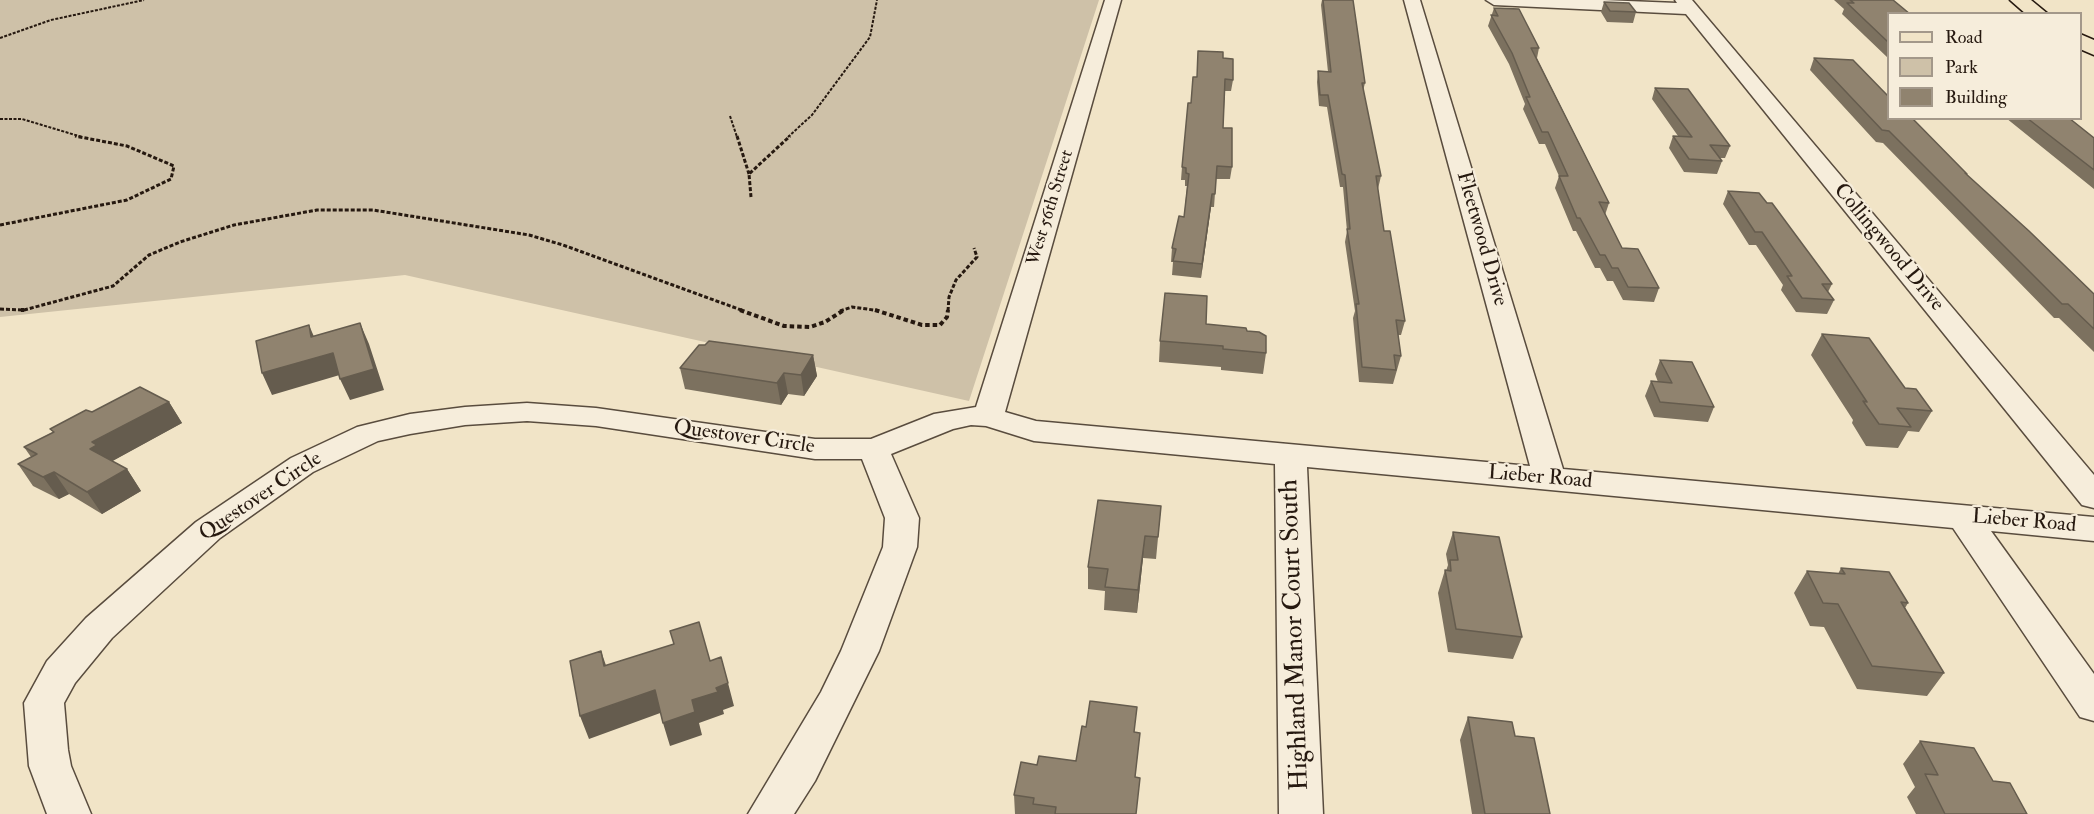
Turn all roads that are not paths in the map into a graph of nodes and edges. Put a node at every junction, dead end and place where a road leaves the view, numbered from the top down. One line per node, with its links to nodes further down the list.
1 (1113, 0): 7 (street, West 56th Street)
2 (1412, 0): 10 (street, Fleetwood Drive)
3 (1494, 0): 5 (street)
4 (2019, 0): 6 (main road)
5 (1687, 4): 11 (street, Collingwood Drive)
6 (2036, 12)
7 (988, 417): 8 (street, Questover Circle); 9 (street, Lieber Road)
8 (873, 449): 15 (street, Questover Circle); 16 (street)
9 (1290, 456): 10 (street, Lieber Road); 17 (street, Highland Manor Court South)
10 (1550, 479): 12 (street, Lieber Road)
11 (2094, 497)
12 (1963, 517): 13 (street, Lieber Road); 14 (street)
13 (2094, 529)
14 (2094, 705)
15 (69, 814)
16 (770, 814)
17 (1301, 814)

